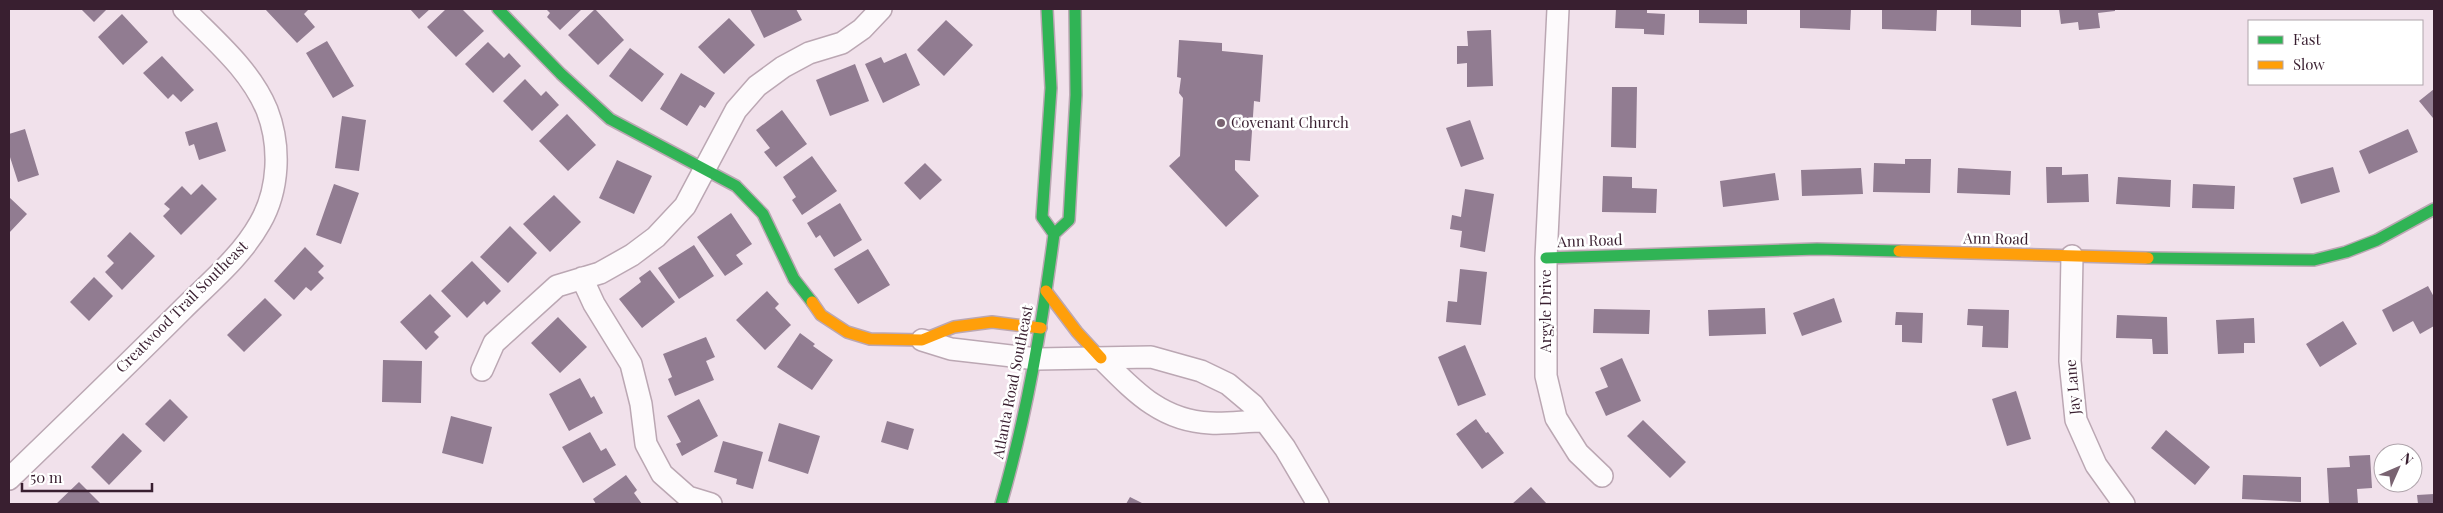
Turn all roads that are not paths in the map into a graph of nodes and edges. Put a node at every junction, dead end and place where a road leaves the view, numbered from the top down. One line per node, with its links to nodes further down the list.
1 (184, 9): 21 (street, Creatwood Trail Southeast)
2 (498, 9): 7 (street)
3 (881, 9): 7 (street)
4 (1048, 9): 9 (street)
5 (1074, 9): 9 (street)
6 (1558, 9): 11 (street, Argyle Drive)
7 (705, 168): 12 (street); 15 (street)
8 (2434, 209): 10 (street, Ann Road)
9 (1054, 234): 13 (street, Atlanta Road Southeast)
10 (2072, 256): 11 (street, Ann Road); 25 (street, Jay Lane)
11 (1546, 258): 20 (street, Argyle Drive)
12 (582, 278): 18 (street); 22 (street)
13 (1046, 291): 14 (street, Atlanta Road Southeast); 16 (street)
14 (1041, 328): 15 (street); 17 (street, Atlanta Road Southeast)
15 (922, 340): 17 (street)
16 (1101, 358): 17 (street); 19 (street); 19 (street)
17 (1037, 359): 23 (street, Atlanta Road Southeast)
18 (482, 370)
19 (1264, 421): 24 (street)
20 (1602, 476)
21 (9, 478)
22 (711, 504)
23 (1001, 504)
24 (1318, 504)
25 (2124, 504)

